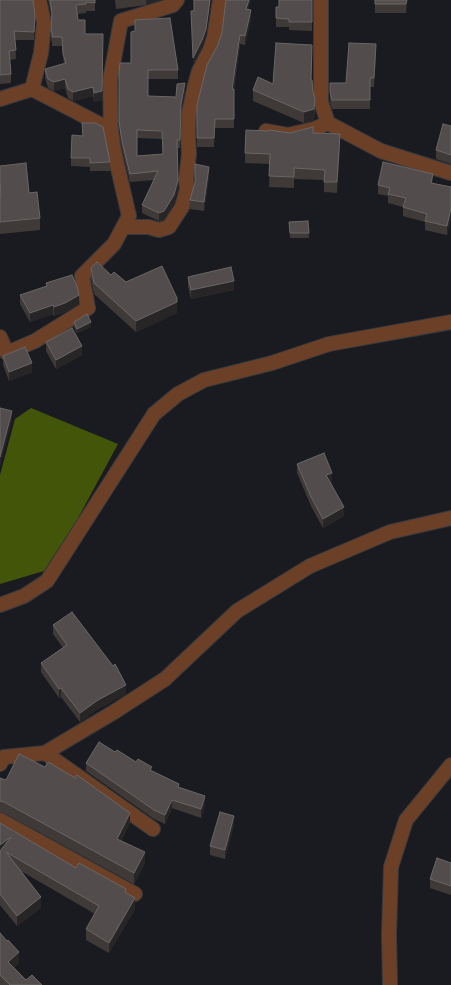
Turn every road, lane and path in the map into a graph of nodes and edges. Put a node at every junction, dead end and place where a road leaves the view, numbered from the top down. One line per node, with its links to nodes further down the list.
1 (39, 0): 5 (street)
2 (177, 0): 8 (street)
3 (220, 0): 11 (street)
4 (320, 0): 7 (street)
5 (32, 89): 6 (street); 8 (street)
6 (0, 99)
7 (328, 123): 9 (street); 10 (street)
8 (112, 130): 11 (street)
9 (266, 131)
10 (451, 174)
11 (123, 227): 13 (street)
12 (451, 322): 15 (street)
13 (0, 337)
14 (451, 518): 16 (street)
15 (0, 605)
16 (45, 753): 17 (street); 20 (street)
17 (0, 764)
18 (451, 765): 22 (street)
19 (0, 820): 21 (street)
20 (153, 829)
21 (135, 894)
22 (390, 985)

